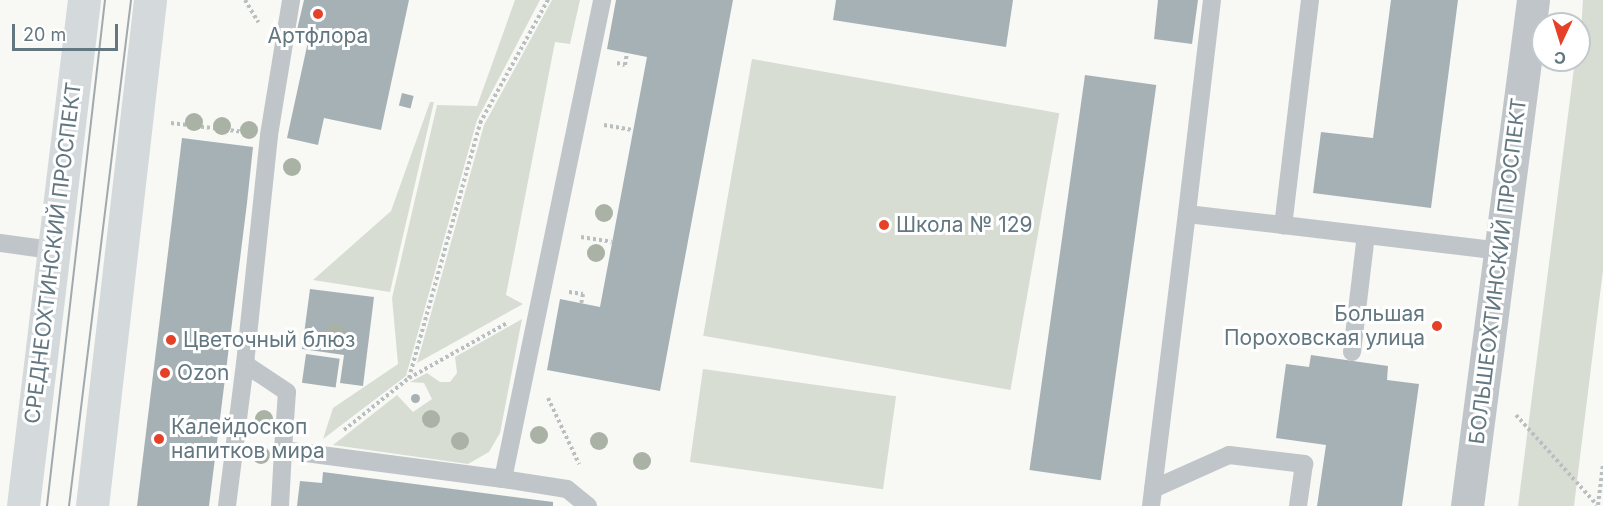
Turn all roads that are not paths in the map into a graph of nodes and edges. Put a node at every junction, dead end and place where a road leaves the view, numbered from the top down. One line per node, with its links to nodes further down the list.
1 (84, 0): 12 (main road, СРЕДНЕОХТИНСКИЙ ПРОСПЕКТ)
2 (150, 0): 20 (main road)
3 (291, 0): 15 (lane)
4 (602, 0): 17 (lane)
5 (1212, 0): 8 (lane)
6 (1310, 0): 9 (lane)
7 (1533, 0): 13 (street, БОЛЬШЕОХТИНСКИЙ ПРОСПЕКТ)
8 (1187, 214): 9 (lane); 18 (lane)
9 (1283, 225): 10 (lane)
10 (1366, 235): 13 (lane); 14 (lane)
11 (0, 243): 12 (lane)
12 (52, 250): 19 (main road, СРЕДНЕОХТИНСКИЙ ПРОСПЕКТ)
13 (1501, 251): 25 (street, БОЛЬШЕОХТИНСКИЙ ПРОСПЕКТ)
14 (1352, 352)
15 (245, 364): 16 (lane); 21 (lane)
16 (284, 450): 17 (lane); 22 (lane)
17 (503, 479): 23 (lane)
18 (1152, 497): 24 (lane)
19 (23, 506)
20 (92, 506)
21 (227, 506)
22 (279, 506)
23 (588, 506)
24 (1298, 506)
25 (1467, 506)

